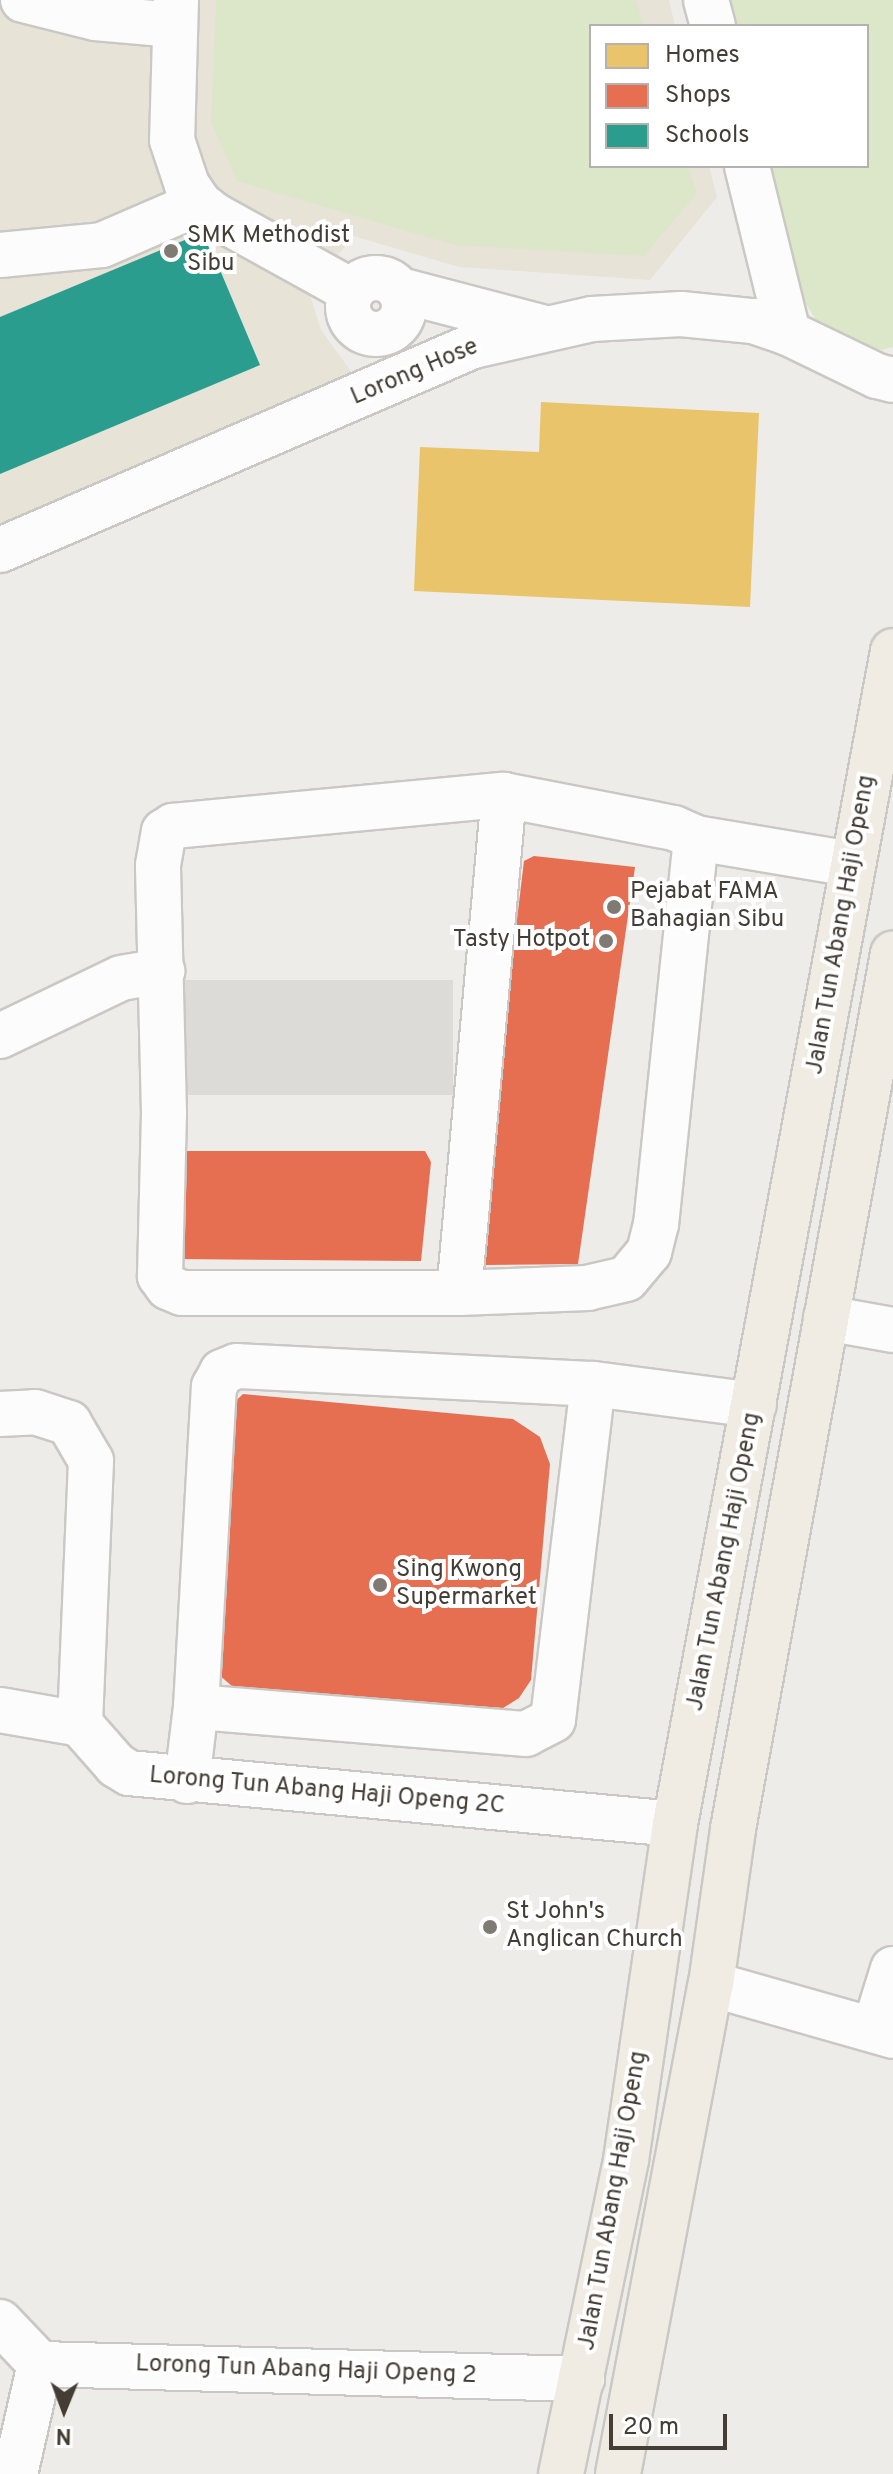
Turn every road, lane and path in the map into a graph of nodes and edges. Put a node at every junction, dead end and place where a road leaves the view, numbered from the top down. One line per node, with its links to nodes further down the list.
1 (23, 0): 3 (street)
2 (706, 0): 4 (street)
3 (176, 13): 6 (street)
4 (712, 24)
5 (747, 168): 11 (street)
6 (199, 203): 7 (street); 9 (street)
7 (0, 255)
8 (400, 290): 9 (street); 10 (street); 12 (street)
9 (351, 291): 12 (street)
10 (547, 329): 11 (street, Lorong Hose); 14 (street, Lorong Hose)
11 (788, 333): 13 (street, Lorong Hose)
12 (377, 334): 14 (street)
13 (893, 380)
14 (388, 384): 15 (street, Lorong Hose)
15 (0, 550)
16 (893, 651): 19 (main road, Jalan Tun Abang Haji Openg)
17 (504, 795): 18 (street); 21 (street); 23 (street)
18 (696, 838): 19 (street); 23 (street)
19 (852, 864): 27 (main road, Jalan Tun Abang Haji Openg)
20 (893, 954): 24 (main road)
21 (162, 971): 22 (street); 23 (street)
22 (0, 1036)
23 (459, 1293)
24 (826, 1318): 25 (street); 35 (main road)
25 (893, 1330)
26 (593, 1384): 27 (street); 29 (street); 29 (street)
27 (754, 1405): 33 (main road, Jalan Tun Abang Haji Openg)
28 (0, 1414): 31 (street)
29 (196, 1707): 32 (street)
30 (0, 1710): 31 (street)
31 (80, 1724): 32 (street, Lorong Tun Abang Haji Openg 2C)
32 (187, 1781): 33 (street, Lorong Tun Abang Haji Openg 2C)
33 (675, 1824): 39 (main road, Jalan Tun Abang Haji Openg)
34 (893, 1969): 36 (street)
35 (711, 1984): 36 (street); 42 (main road)
36 (883, 2033)
37 (0, 2322): 38 (street)
38 (40, 2364): 39 (street, Lorong Tun Abang Haji Openg 2); 40 (street)
39 (582, 2379): 41 (main road, Jalan Tun Abang Haji Openg)
40 (15, 2474)
41 (561, 2474)
42 (618, 2474)

